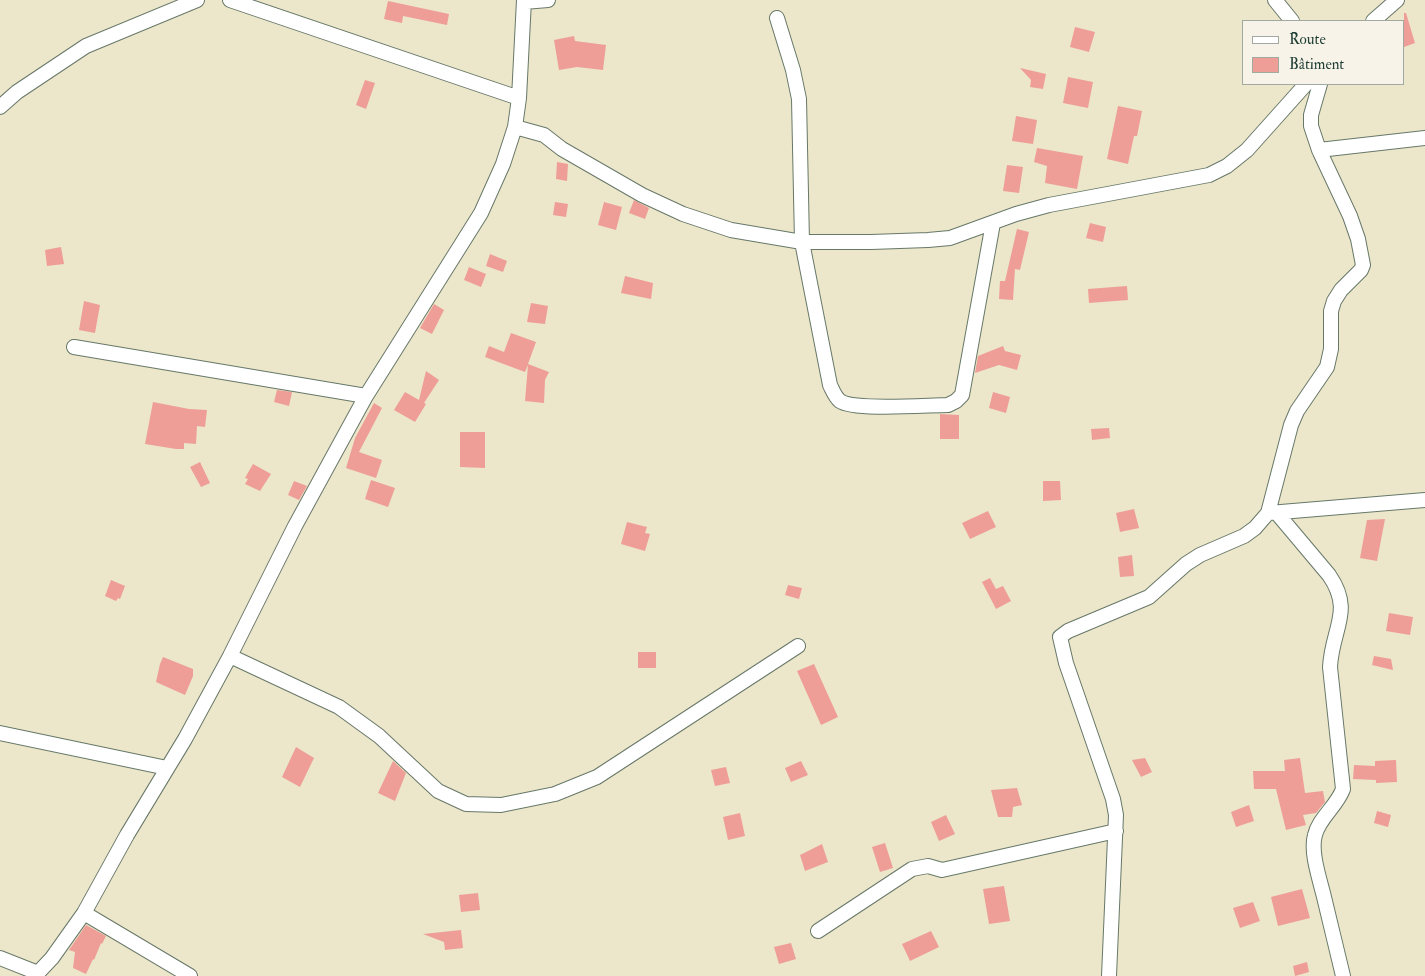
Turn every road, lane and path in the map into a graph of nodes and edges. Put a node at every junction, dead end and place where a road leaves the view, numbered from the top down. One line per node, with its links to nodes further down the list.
1 (197, 0): 13 (street)
2 (230, 0): 12 (street)
3 (548, 0): 6 (street)
4 (1275, 0): 8 (street)
5 (1397, 0): 9 (street)
6 (524, 1): 12 (street)
7 (777, 18): 18 (street)
8 (1291, 20)
9 (1374, 20)
10 (1305, 85): 17 (street)
11 (1320, 85): 16 (street)
12 (520, 98): 14 (street)
13 (0, 107)
14 (515, 127): 18 (street); 20 (street)
15 (1425, 138): 16 (street)
16 (1319, 150): 22 (street)
17 (994, 223): 18 (street); 18 (street)
18 (802, 242)
19 (74, 347): 20 (street)
20 (366, 396): 24 (street)
21 (1425, 500): 22 (street)
22 (1272, 512): 27 (street); 34 (street)
23 (798, 646): 24 (street)
24 (230, 656): 26 (street)
25 (0, 733): 26 (street)
26 (167, 768): 28 (street)
27 (1116, 831): 29 (street); 33 (street)
28 (84, 913): 31 (street); 32 (street)
29 (818, 931)
30 (0, 958): 31 (street)
31 (37, 975)
32 (190, 976)
33 (1109, 976)
34 (1343, 976)

